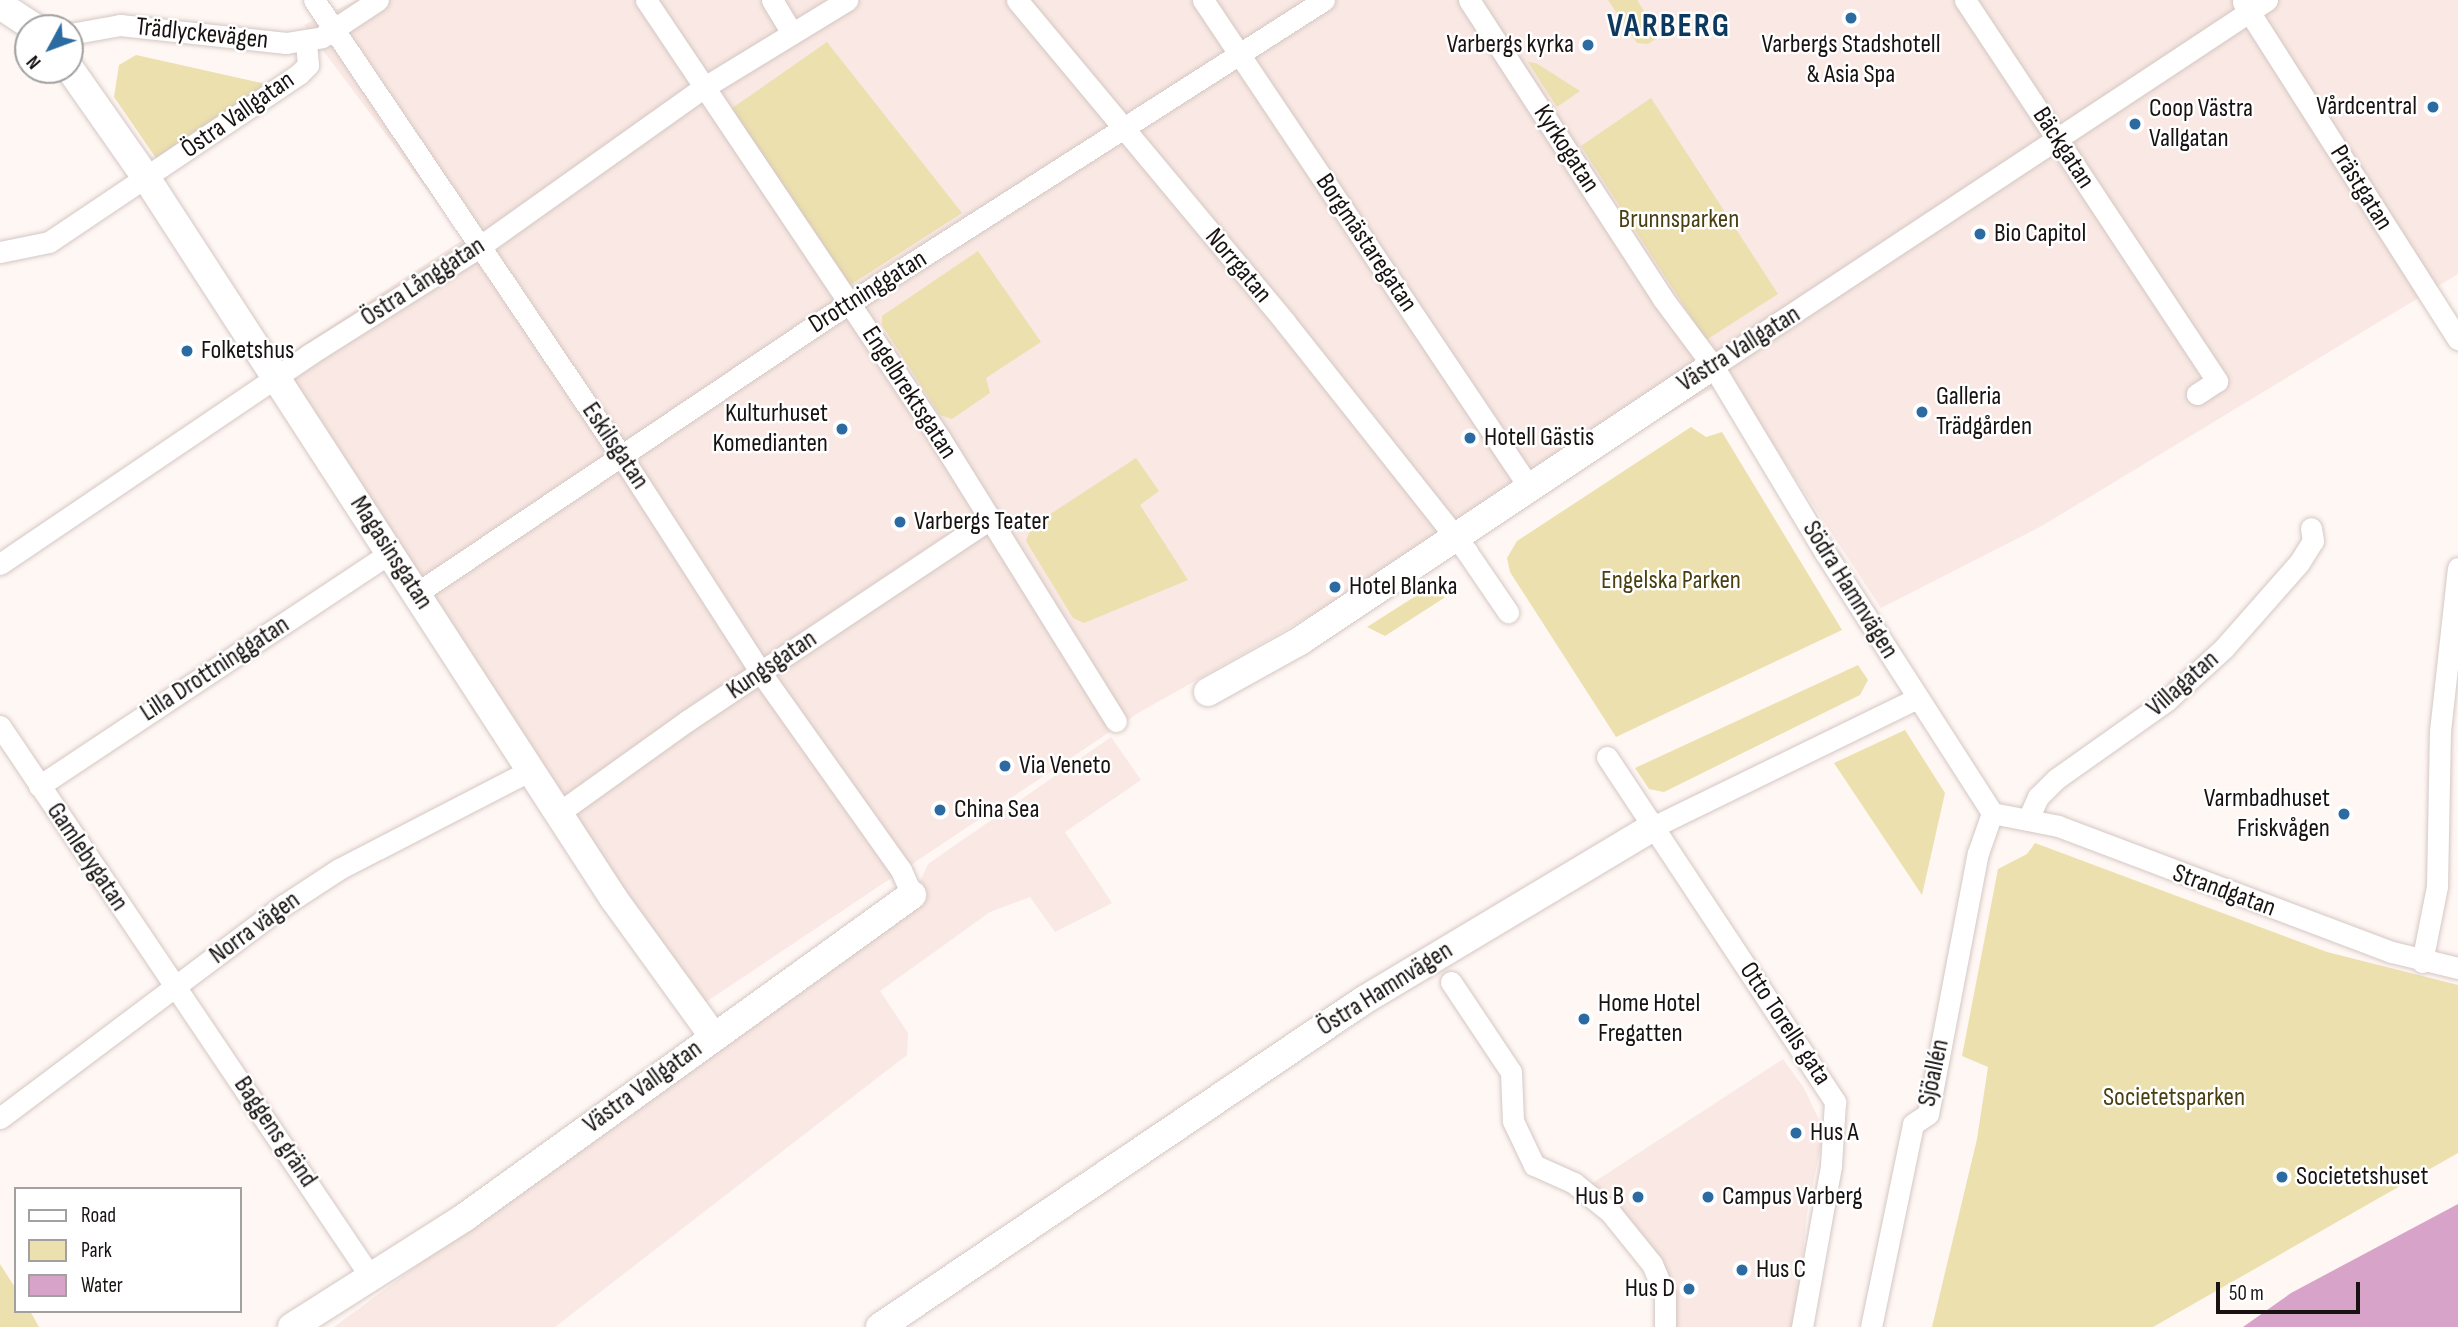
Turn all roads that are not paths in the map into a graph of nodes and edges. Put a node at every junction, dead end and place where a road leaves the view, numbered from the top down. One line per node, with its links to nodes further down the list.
1 (313, 0): 12 (street, Eskilsgatan)
2 (378, 0): 12 (street)
3 (646, 0): 18 (street, Engelbrektsgatan)
4 (772, 0): 14 (street)
5 (847, 0): 14 (street, Östra Långgatan)
6 (1017, 0): 19 (street, Norrgatan)
7 (1203, 0): 16 (street, Borgmästaregatan)
8 (1324, 0): 16 (street, Drottninggatan)
9 (1469, 0): 26 (street, Kyrkogatan)
10 (1965, 0): 20 (street, Bäckgatan)
11 (2253, 4): 20 (street, Västra Vallgatan); 25 (street, Prästgatan)
12 (333, 30): 15 (street, Trädlyckevägen); 22 (street, Eskilsgatan)
13 (84, 31): 15 (street, Trädlyckevägen)
14 (792, 33): 18 (street, Östra Långgatan)
15 (306, 41): 21 (street, Östra Vallgatan)
16 (1240, 54): 19 (street, Drottninggatan); 30 (street, Borgmästaregatan)
17 (80, 84): 21 (street, Magasinsgatan)
18 (703, 88): 22 (street, Östra Långgatan); 24 (street, Engelbrektsgatan)
19 (1124, 130): 24 (street, Drottninggatan); 33 (street, Norrgatan)
20 (2058, 139): 26 (street, Västra Vallgatan); 28 (street, Bäckgatan)
21 (147, 179): 23 (street, Östra Vallgatan); 27 (street, Magasinsgatan)
22 (480, 247): 27 (street, Östra Långgatan); 29 (street, Eskilsgatan)
23 (0, 252)
24 (850, 303): 29 (street, Drottninggatan); 31 (street, Engelbrektsgatan)
25 (2458, 339)
26 (1713, 366): 30 (street, Västra Vallgatan); 41 (street, Södra Hamnvägen)
27 (277, 378): 34 (street, Magasinsgatan); 35 (street, Östra Långgatan)
28 (2197, 394)
29 (622, 457): 37 (street, Drottninggatan); 39 (street, Eskilsgatan)
30 (1529, 487): 33 (street, Västra Vallgatan)
31 (990, 519): 39 (street, Kungsgatan); 42 (street, Engelbrektsgatan)
32 (2311, 528): 49 (street, Villagatan)
33 (1452, 538): 38 (street); 40 (street, Västra Vallgatan)
34 (391, 552): 37 (street, Magasinsgatan); 46 (street, Lilla Drottninggatan)
35 (0, 564)
36 (2458, 568): 52 (street)
37 (417, 593): 45 (street, Magasinsgatan)
38 (1508, 612)
39 (761, 673): 48 (street, Kungsgatan); 51 (street, Eskilsgatan)
40 (1208, 692)
41 (1918, 698): 47 (street, Södra Hamnvägen); 50 (street, Östra Hamnvägen)
42 (1116, 721)
43 (0, 726): 46 (street, Gamlebygatan)
44 (1607, 757): 50 (street, Otto Torells gata)
45 (531, 769): 48 (street, Magasinsgatan); 55 (street, Norra vägen)
46 (39, 786): 55 (street, Gamlebygatan)
47 (1992, 813): 49 (street, Strandgatan); 63 (street, Sjöallén)
48 (557, 814): 56 (street, Magasinsgatan)
49 (2029, 817): 52 (street, Strandgatan)
50 (1653, 827): 60 (street, Östra Hamnvägen); 62 (street, Otto Torells gata)
51 (912, 895): 56 (street, Västra Vallgatan)
52 (2423, 961): 53 (street, Strandgatan)
53 (2458, 968)
54 (1451, 982): 61 (street)
55 (176, 987): 57 (street, Norra vägen); 58 (street, Baggens gränd)
56 (713, 1036): 58 (street, Västra Vallgatan)
57 (0, 1118)
58 (372, 1279): 59 (street, Västra Vallgatan)
59 (292, 1327)
60 (880, 1327)
61 (1665, 1327)
62 (1802, 1327)
63 (1871, 1327)

